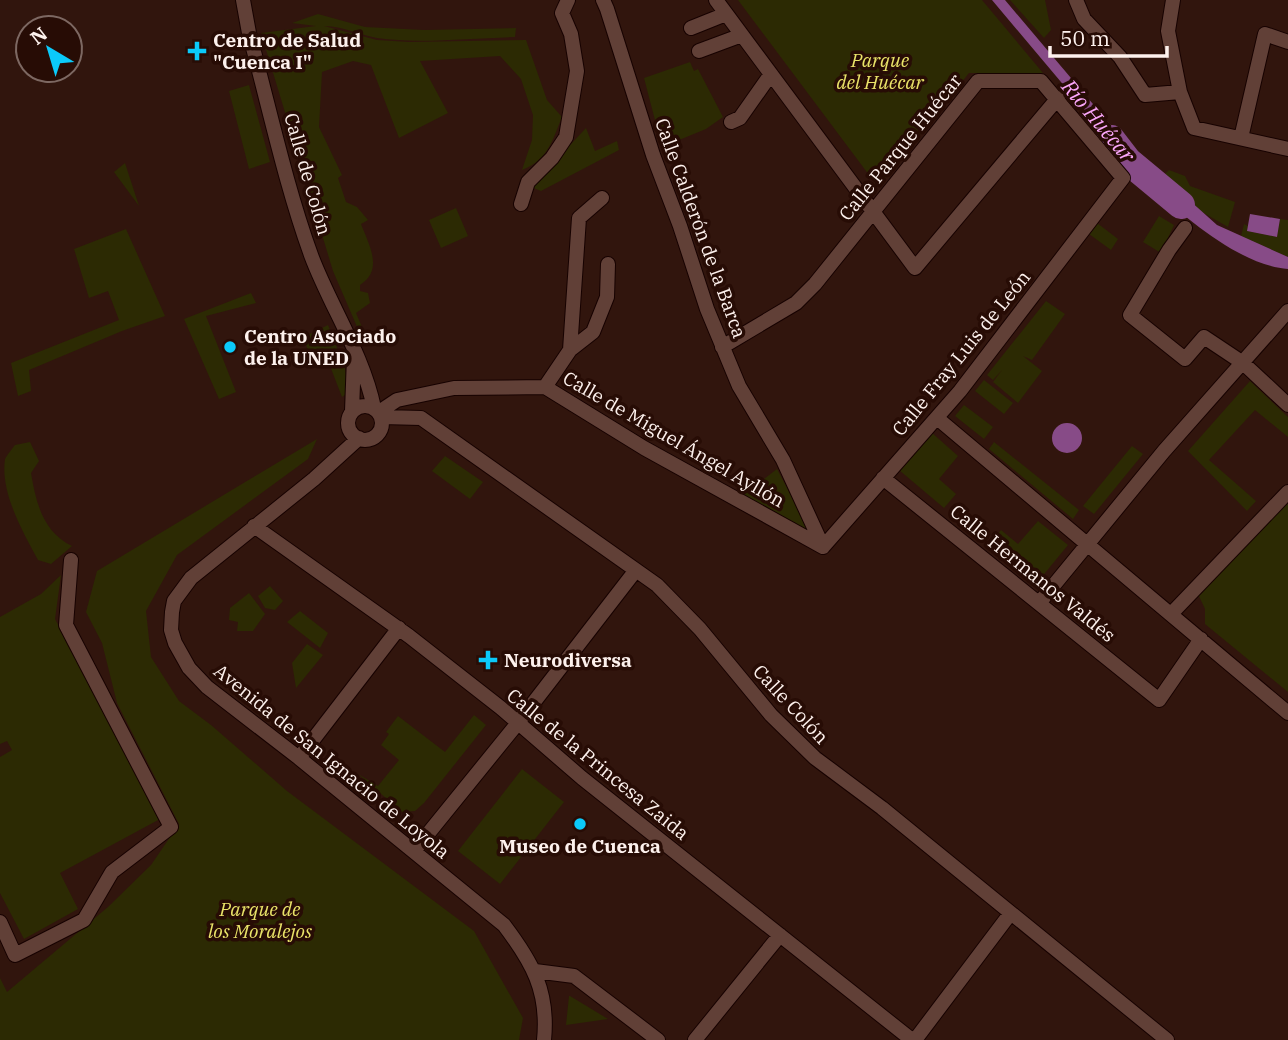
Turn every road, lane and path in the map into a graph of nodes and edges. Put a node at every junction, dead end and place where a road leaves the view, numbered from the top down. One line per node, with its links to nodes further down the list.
1 (243, 0): 26 (street, Calle de Colón)
2 (603, 0): 24 (street, Calle Calderón de la Barca)
3 (716, 0): 7 (street)
4 (1076, 0): 13 (street)
5 (1172, 0): 13 (street)
6 (565, 7): 19 (street)
7 (726, 14): 8 (street); 9 (street)
8 (691, 28)
9 (742, 35): 11 (street); 12 (street)
10 (1288, 42): 16 (street)
11 (699, 51)
12 (771, 74): 15 (street); 20 (street)
13 (1180, 92): 16 (street)
14 (1058, 98): 20 (street, Calle Parque Huécar); 20 (street); 32 (street, Calle Fray Luis de León)
15 (731, 122)
16 (1241, 138): 17 (street)
17 (1288, 149)
18 (602, 198): 25 (street)
19 (521, 204)
20 (874, 210): 24 (street, Calle Parque Huécar)
21 (1185, 228): 27 (street)
22 (608, 264): 25 (street)
23 (1288, 310): 27 (street)
24 (722, 347): 38 (street, Calle Calderón de la Barca)
25 (570, 350): 28 (street)
26 (354, 352): 30 (street, Calle de Colón); 31 (street, Calle de Colón)
27 (1243, 363): 29 (street); 37 (street)
28 (545, 387): 31 (street, Calle de Miguel Ángel Ayllón); 38 (street, Calle de Miguel Ángel Ayllón)
29 (1288, 405)
30 (352, 411): 31 (street); 33 (street)
31 (378, 412): 33 (street); 40 (street, Calle Colón)
32 (937, 418): 34 (street, Calle Fray Luis de León); 37 (street)
33 (359, 438): 36 (street, Avenida de San Ignacio de Loyola)
34 (883, 478): 38 (street, Calle Fray Luis de León); 41 (street, Calle Hermanos Valdés)
35 (1288, 492): 42 (street)
36 (254, 526): 43 (street, Calle de la Princesa Zaida); 47 (street, Avenida de San Ignacio de Loyola)
37 (1088, 544): 41 (street); 42 (street)
38 (822, 547)
39 (71, 560): 50 (street)
40 (636, 570): 46 (street); 49 (street, Calle Colón)
41 (1040, 602): 44 (street, Calle Hermanos Valdés)
42 (1171, 614): 44 (street)
43 (400, 628): 46 (street, Calle de la Princesa Zaida); 47 (street)
44 (1200, 639): 45 (street)
45 (1288, 713)
46 (517, 724): 48 (street); 51 (street, Calle de la Princesa Zaida)
47 (299, 758): 48 (street, Avenida de San Ignacio de Loyola)
48 (414, 851): 52 (street, Avenida de San Ignacio de Loyola)
49 (1010, 914): 56 (street); 57 (street, Calle Colón)
50 (0, 922)
51 (779, 935): 55 (street); 56 (street, Calle de la Princesa Zaida)
52 (535, 971): 53 (street, Avenida de San Ignacio de Loyola); 54 (street)
53 (544, 1040)
54 (658, 1040)
55 (695, 1040)
56 (914, 1040)
57 (1167, 1040)

